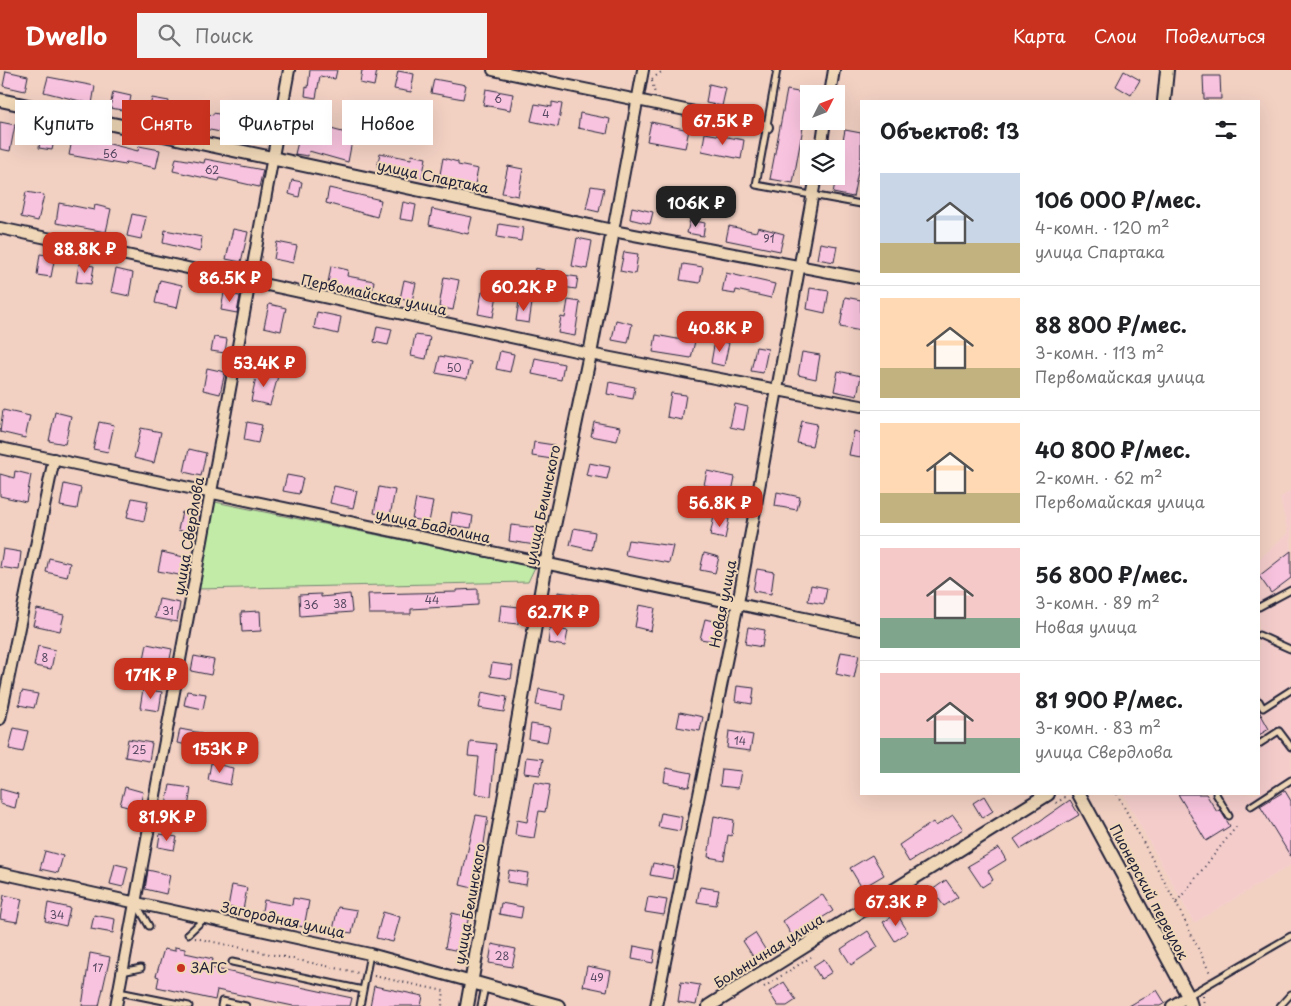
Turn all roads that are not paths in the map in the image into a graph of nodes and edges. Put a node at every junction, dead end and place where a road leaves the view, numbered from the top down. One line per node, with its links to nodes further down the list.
1 (289, 70): 12 (street, улица Свердлова)
2 (493, 70): 9 (street)
3 (643, 70): 9 (street, улица Белинского)
4 (777, 70): 11 (lane)
5 (834, 70): 7 (street)
6 (1166, 70): 10 (street)
7 (832, 85)
8 (0, 100): 12 (street, улица Спартака)
9 (637, 100): 11 (street); 17 (street, улица Белинского)
10 (1164, 100)
11 (767, 127): 14 (lane)
12 (273, 158): 17 (street, улица Спартака); 20 (street, улица Свердлова)
13 (815, 185): 14 (street, Новая улица)
14 (813, 196): 15 (lane); 18 (street, Новая улица)
15 (860, 204)
16 (0, 228): 20 (street, Первомайская улица)
17 (612, 231): 18 (street, улица Спартака); 21 (street, улица Белинского)
18 (799, 266): 19 (street, улица Спартака); 22 (street, Новая улица)
19 (860, 278)
20 (250, 283): 21 (street, Первомайская улица); 26 (street, улица Свердлова)
21 (590, 354): 22 (street, Первомайская улица); 27 (street, улица Белинского)
22 (777, 390): 23 (street, Первомайская улица); 29 (street, Новая улица)
23 (860, 406)
24 (0, 448): 25 (street, улица Бадюлина)
25 (54, 459): 26 (street, улица Бадюлина); 36 (street)
26 (211, 494): 27 (street, улица Бадюлина); 46 (street, улица Свердлова)
27 (546, 564): 29 (street, улица Бадюлина); 55 (street, улица Белинского)
28 (1291, 590): 30 (lane)
29 (738, 603): 31 (street, улица Бадюлина); 70 (street, Новая улица)
30 (1260, 606)
31 (860, 630)
32 (1260, 635): 33 (lane)
33 (1291, 648)
34 (1291, 690): 35 (lane)
35 (1260, 703)
36 (0, 720)
37 (1260, 743): 38 (lane)
38 (1291, 747)
39 (1291, 780): 43 (lane)
40 (1046, 795): 71 (street, Больничная улица)
41 (1080, 795): 60 (street, Пионерский переулок)
42 (1217, 795): 44 (lane)
43 (1251, 806)
44 (1229, 816)
45 (0, 874): 46 (street, Загородная улица)
46 (135, 903): 47 (street, Загородная улица); 48 (lane); 54 (street, улица Свердлова)
47 (205, 918): 49 (lane); 51 (street, Загородная улица)
48 (149, 926)
49 (188, 936)
50 (1291, 936): 60 (lane)
51 (370, 954): 55 (street, Загородная улица); 57 (lane)
52 (232, 962): 57 (lane)
53 (141, 968): 54 (lane)
54 (122, 972): 58 (street, улица Свердлова)
55 (472, 982): 56 (street, Загородная улица); 67 (street, улица Белинского)
56 (486, 986): 61 (street, Загородная улица); 68 (lane)
57 (363, 990): 66 (lane)
58 (119, 992): 62 (street, улица Свердлова); 63 (lane)
59 (1291, 994): 73 (lane)
60 (1190, 1001): 72 (street)
61 (525, 1002): 69 (street, Загородная улица)
62 (116, 1006)
63 (189, 1006)
64 (221, 1006): 65 (lane)
65 (246, 1006)
66 (360, 1006)
67 (467, 1006)
68 (481, 1006)
69 (558, 1006)
70 (656, 1006)
71 (709, 1006)
72 (1172, 1006)
73 (1280, 1006)

